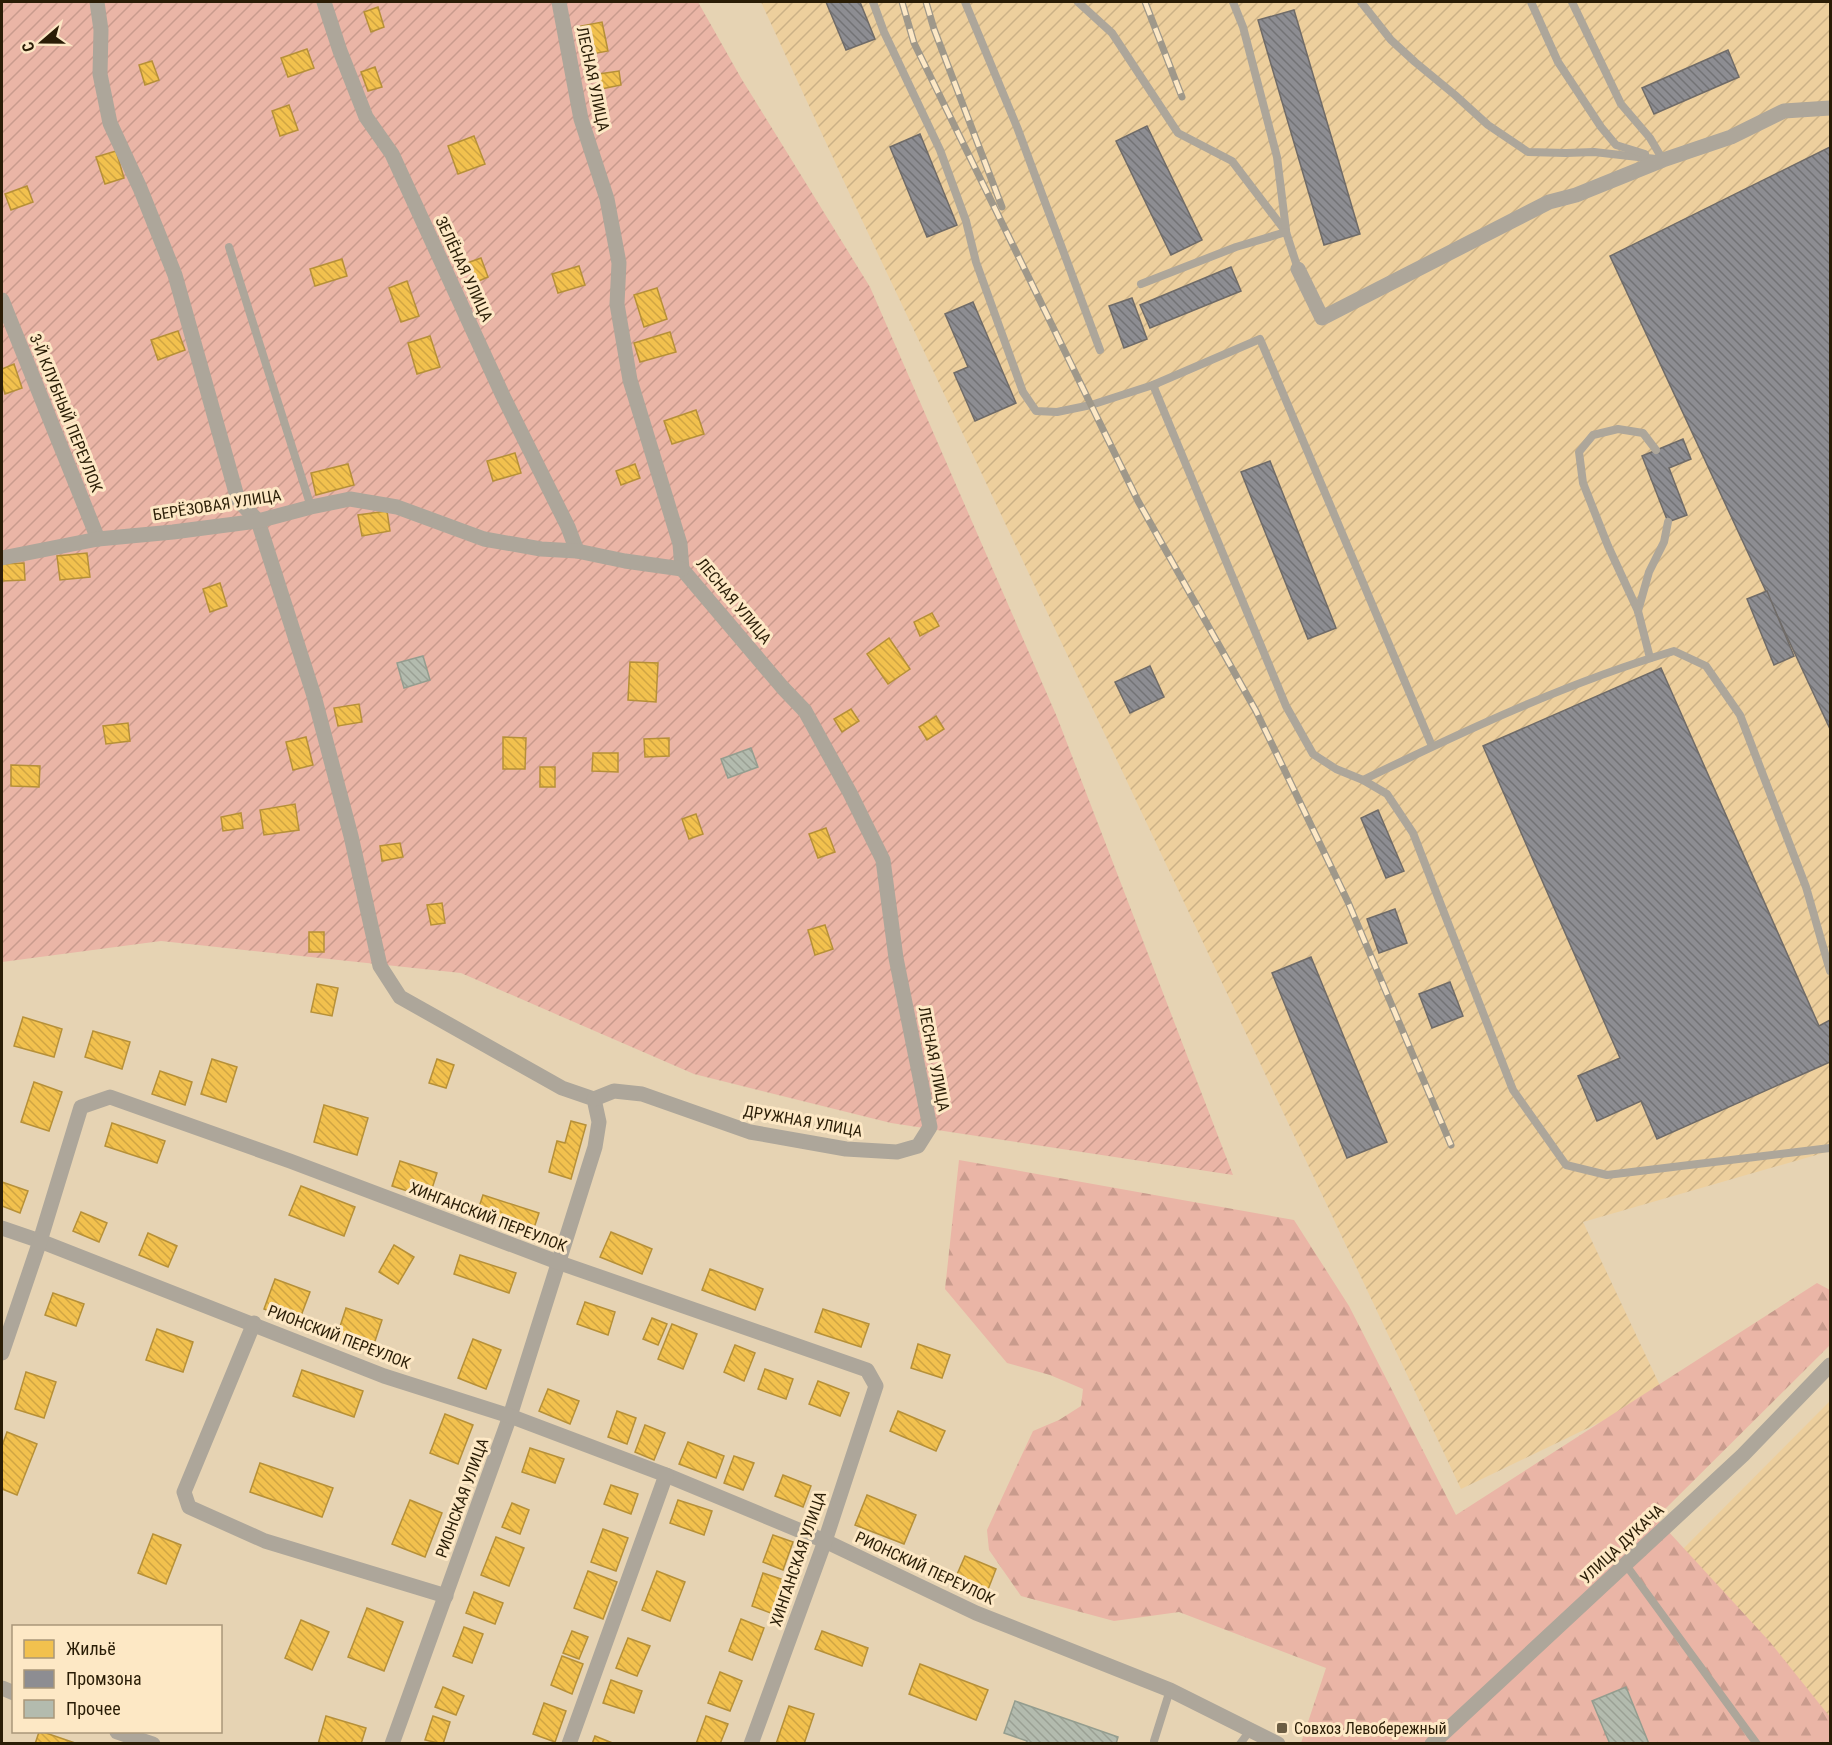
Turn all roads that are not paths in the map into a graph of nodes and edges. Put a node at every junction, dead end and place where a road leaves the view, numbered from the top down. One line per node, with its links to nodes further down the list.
1 (97, 2): 22 (street)
2 (324, 2): 25 (street, ЗЕЛЁНАЯ УЛИЦА)
3 (559, 2): 27 (street, ЛЕСНАЯ УЛИЦА)
4 (873, 2): 19 (lane)
5 (965, 2): 18 (lane)
6 (1078, 2): 13 (lane)
7 (1233, 2): 13 (lane)
8 (1361, 2): 12 (lane)
9 (1531, 2): 12 (lane)
10 (1572, 2): 12 (lane)
11 (1830, 108): 12 (street)
12 (1663, 160): 15 (street)
13 (1286, 232): 15 (lane); 16 (lane)
14 (229, 247): 21 (lane)
15 (1298, 269)
16 (1141, 284)
17 (2, 300): 24 (street, 3-Й КЛУБНЫЙ ПЕРЕУЛОК)
18 (1100, 350)
19 (1153, 385): 30 (lane); 31 (lane)
20 (1656, 450): 28 (lane)
21 (311, 507): 22 (street, БЕРЁЗОВАЯ УЛИЦА); 25 (street, БЕРЁЗОВАЯ УЛИЦА)
22 (258, 520): 24 (street, БЕРЁЗОВАЯ УЛИЦА); 33 (street)
23 (1668, 522): 28 (lane)
24 (98, 539): 26 (street, БЕРЁЗОВАЯ УЛИЦА)
25 (577, 551): 27 (street, БЕРЁЗОВАЯ УЛИЦА)
26 (2, 558)
27 (682, 568): 34 (street, ЛЕСНАЯ УЛИЦА)
28 (1638, 611): 29 (lane)
29 (1650, 658): 30 (lane); 32 (lane)
30 (1432, 746): 31 (lane)
31 (1363, 780): 35 (lane)
32 (1830, 971)
33 (594, 1099): 34 (street, ДРУЖНАЯ УЛИЦА); 38 (street)
34 (930, 1127)
35 (1830, 1148)
36 (2, 1228): 37 (street, РИОНСКИЙ ПЕРЕУЛОК)
37 (40, 1241): 38 (street, ХИНГАНСКИЙ ПЕРЕУЛОК); 39 (street, РИОНСКИЙ ПЕРЕУЛОК); 40 (street)
38 (560, 1263): 42 (street, ХИНГАНСКИЙ ПЕРЕУЛОК); 43 (street, РИОНСКАЯ УЛИЦА)
39 (254, 1323): 43 (street, РИОНСКИЙ ПЕРЕУЛОК); 47 (street)
40 (2, 1353)
41 (1830, 1365): 46 (street, УЛИЦА ДУКАЧА)
42 (876, 1386): 45 (street, ХИНГАНСКАЯ УЛИЦА)
43 (510, 1416): 44 (street, РИОНСКИЙ ПЕРЕУЛОК); 47 (street, РИОНСКАЯ УЛИЦА)
44 (666, 1475): 45 (street, РИОНСКИЙ ПЕРЕУЛОК); 53 (street)
45 (825, 1541): 48 (street, РИОНСКИЙ ПЕРЕУЛОК); 54 (street, ХИНГАНСКАЯ УЛИЦА)
46 (1626, 1565): 58 (street, УЛИЦА ДУКАЧА); 59 (lane)
47 (446, 1596): 52 (street, РИОНСКАЯ УЛИЦА)
48 (1170, 1690): 49 (street, РИОНСКИЙ ПЕРЕУЛОК); 55 (lane)
49 (1251, 1729): 56 (lane); 57 (street)
50 (123, 1733): 51 (street)
51 (153, 1743)
52 (392, 1743)
53 (569, 1743)
54 (751, 1743)
55 (1154, 1743)
56 (1240, 1743)
57 (1278, 1743)
58 (1432, 1743)
59 (1757, 1743)

